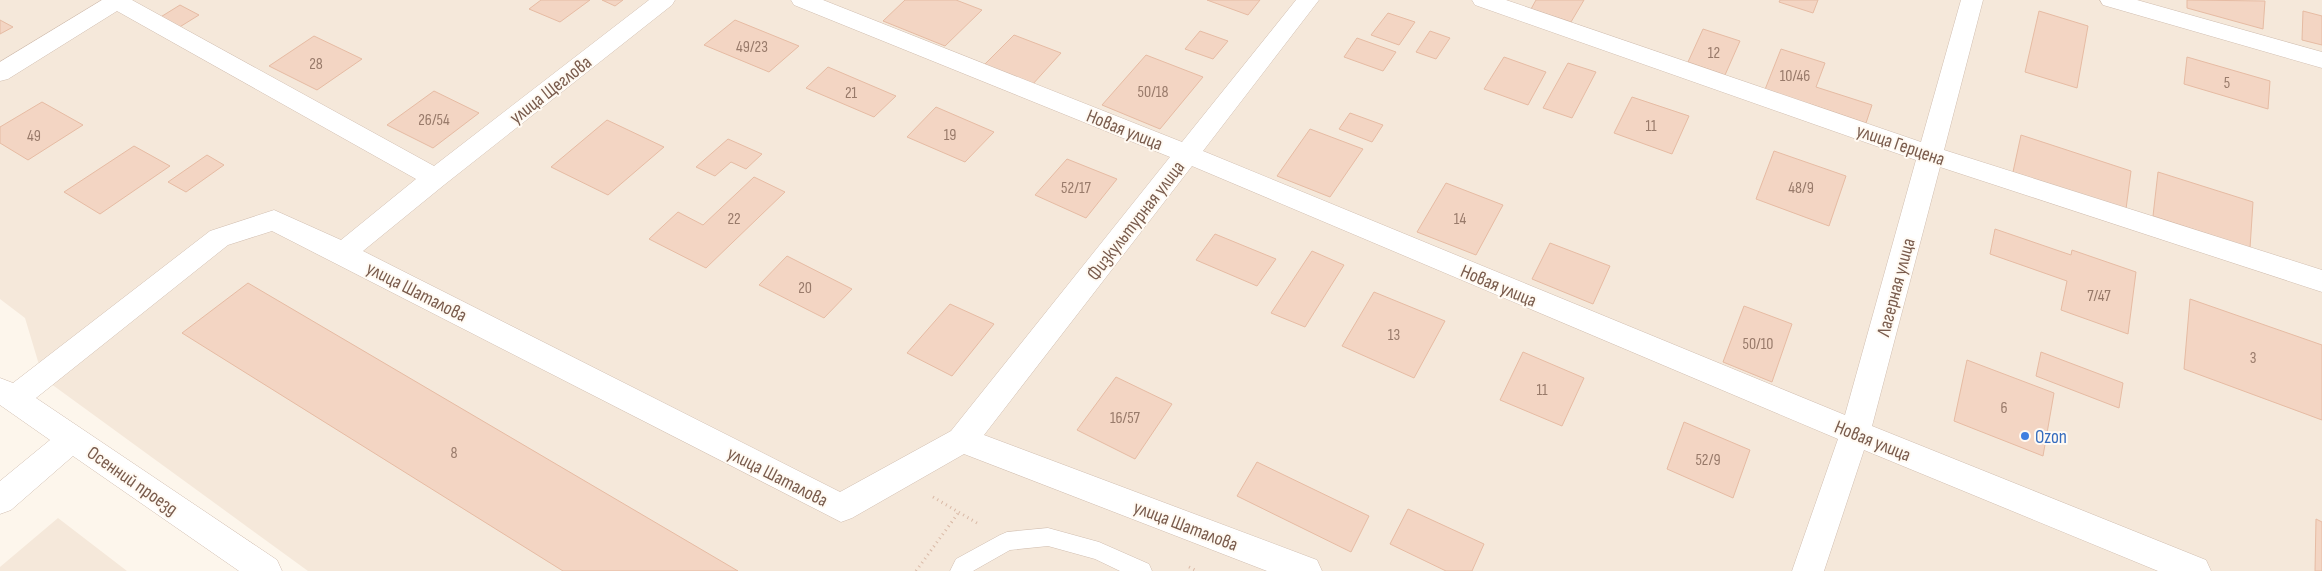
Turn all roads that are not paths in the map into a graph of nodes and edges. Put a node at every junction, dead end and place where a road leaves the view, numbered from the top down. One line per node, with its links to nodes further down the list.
1 (118, 0): 9 (street); 12 (street)
2 (664, 0): 12 (street, улица Щеглова)
3 (802, 0): 10 (street, Новая улица)
4 (1308, 0): 10 (street, Физкультурная улица)
5 (1483, 0): 11 (street, улица Герцена)
6 (1972, 0): 11 (street, Лагерная улица)
7 (2111, 0): 8 (street)
8 (2322, 60)
9 (0, 73)
10 (1187, 154): 16 (street, Новая улица); 18 (street, Физкультурная улица)
11 (1930, 155): 14 (street, улица Герцена); 16 (street, Лагерная улица)
12 (435, 178): 13 (street, улица Шаталова)
13 (343, 253): 15 (street, улица Шаталова); 18 (street, улица Шаталова)
14 (2322, 281)
15 (7, 394): 17 (street, Осенний проезд)
16 (1855, 433): 24 (street, Лагерная улица); 25 (street, Новая улица)
17 (73, 438): 19 (street); 20 (street, Осенний проезд)
18 (962, 440): 23 (street, улица Шаталова)
19 (0, 500)
20 (266, 571)
21 (960, 571): 22 (lane)
22 (1142, 571)
23 (1306, 571)
24 (1808, 571)
25 (2195, 571)

